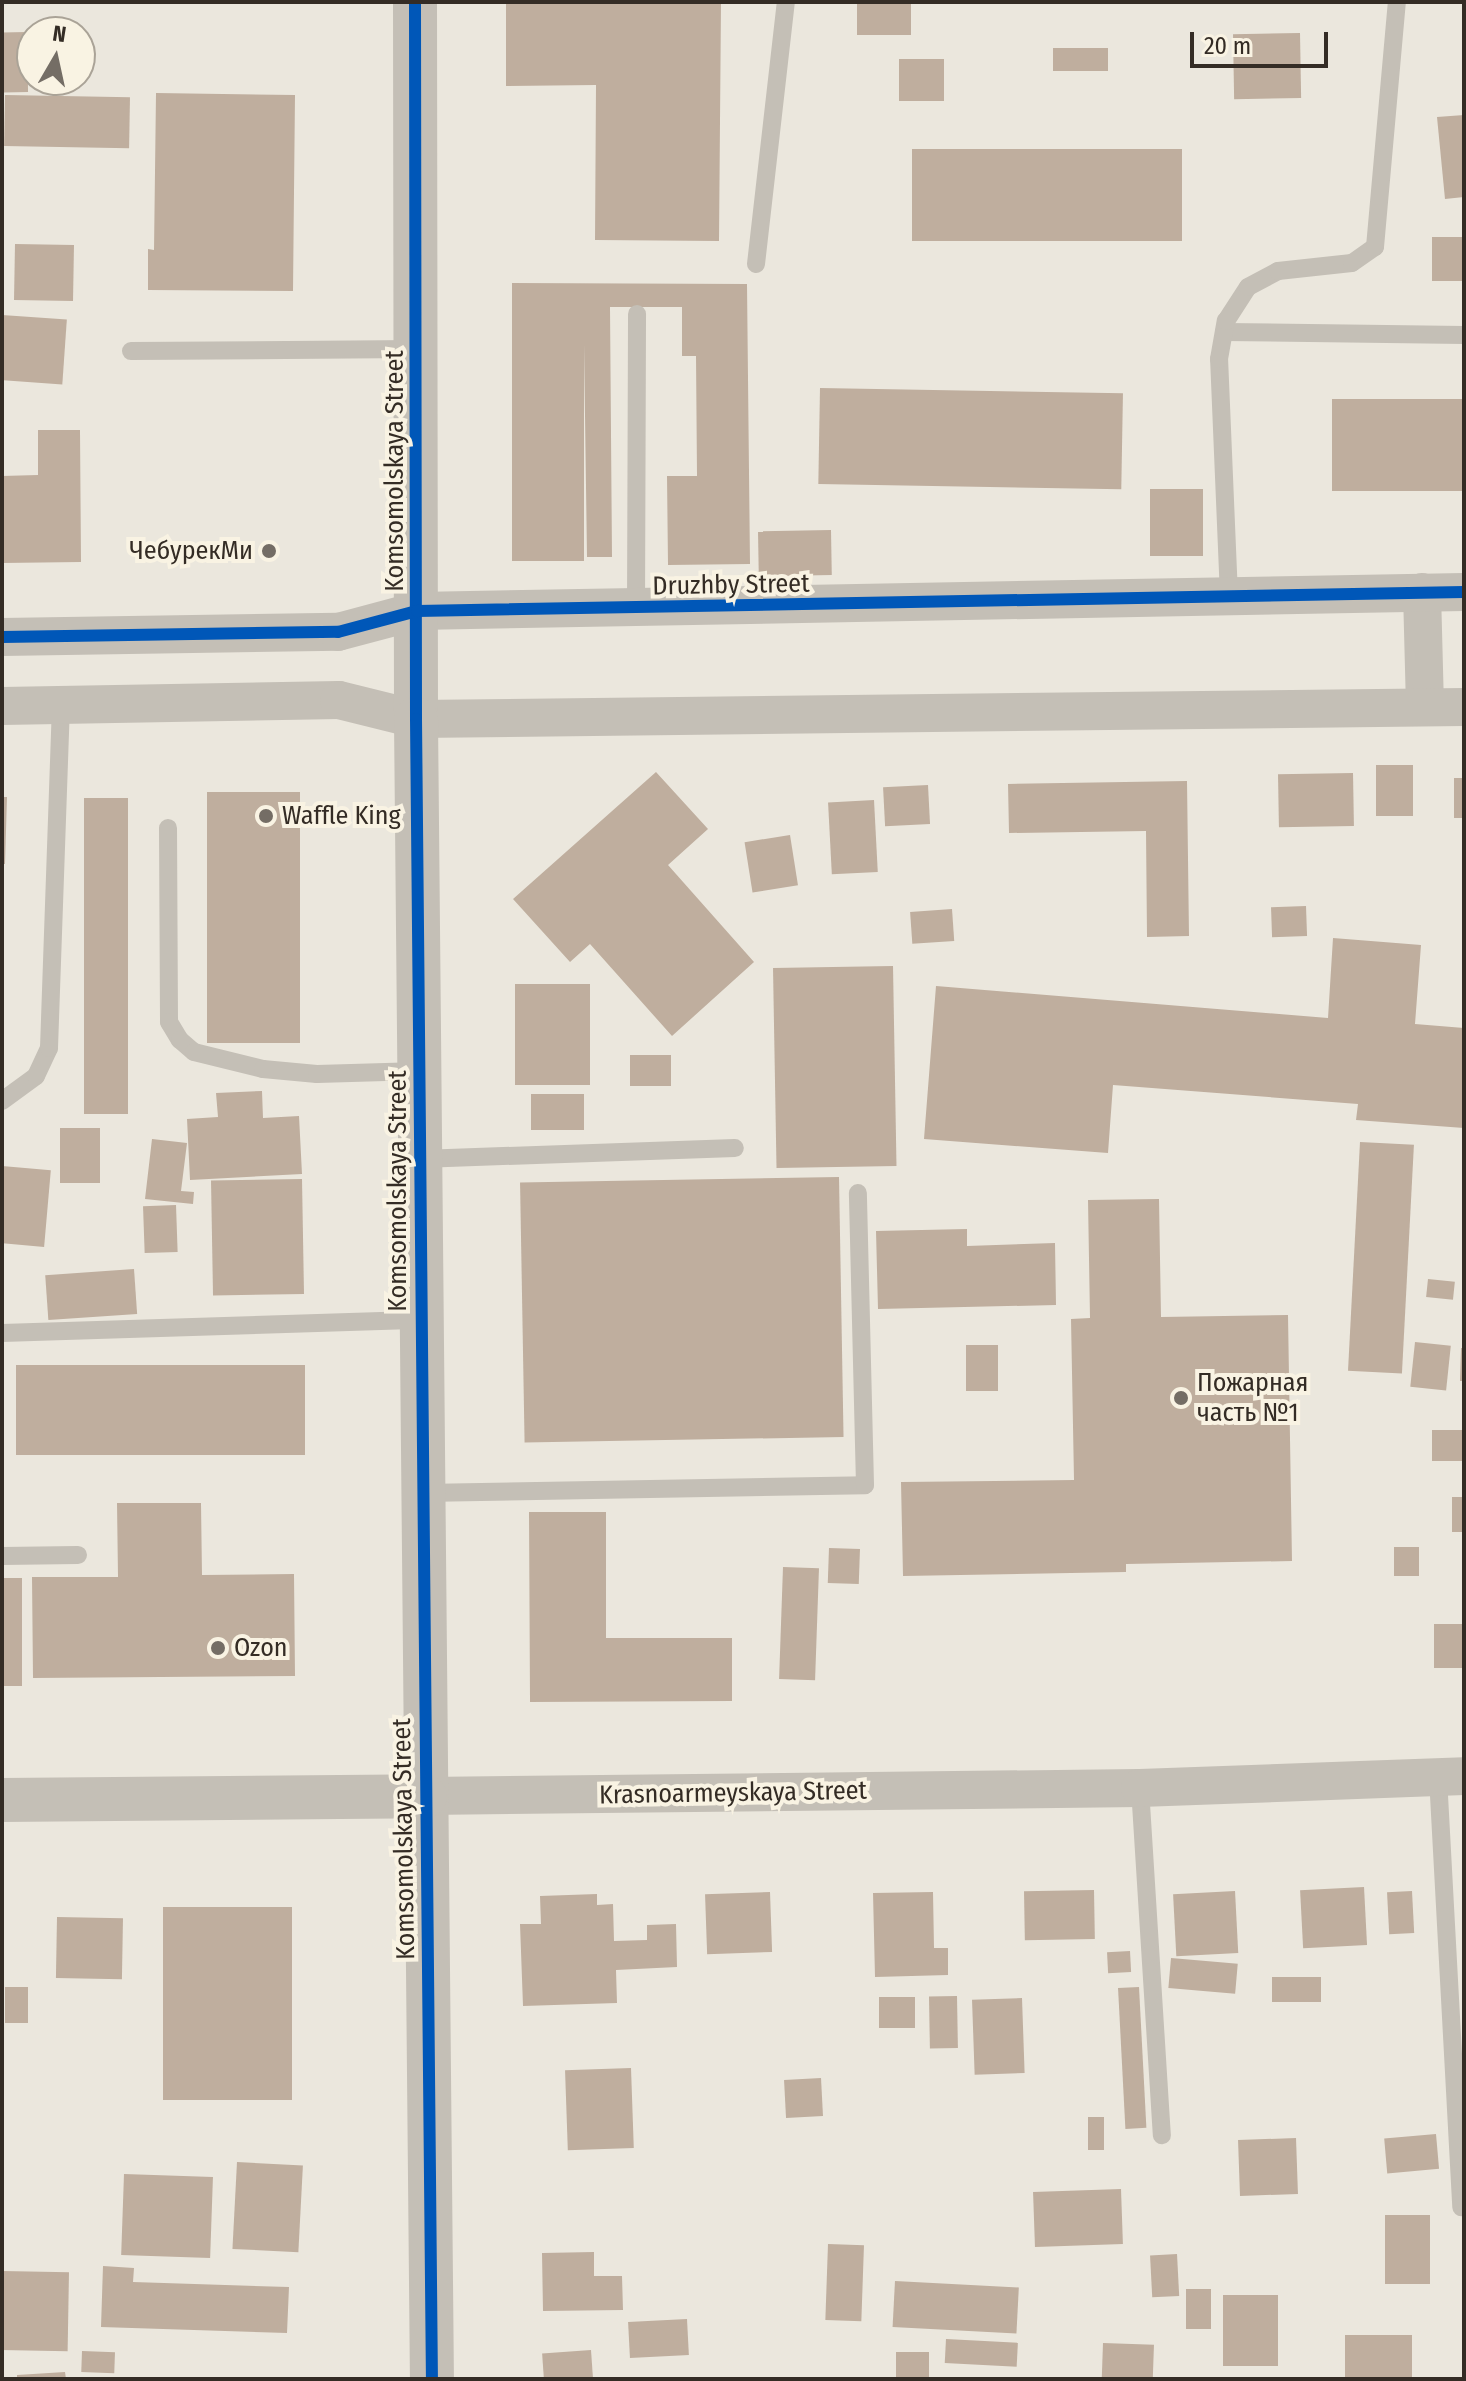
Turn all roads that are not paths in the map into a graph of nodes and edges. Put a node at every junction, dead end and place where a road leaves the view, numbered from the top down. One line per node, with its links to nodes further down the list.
1 (415, 2): 8 (street, Komsomolskaya Street)
2 (786, 2): 4 (lane)
3 (1397, 2): 6 (lane)
4 (756, 264)
5 (637, 314): 13 (lane)
6 (1224, 332): 7 (lane); 12 (lane)
7 (1464, 335)
8 (416, 349): 9 (lane); 14 (street, Komsomolskaya Street)
9 (131, 351)
10 (1422, 592): 11 (street, Druzhby Street); 12 (street, Druzhby Street); 18 (street)
11 (1464, 592)
12 (1229, 596): 13 (street, Druzhby Street)
13 (636, 609): 14 (street, Druzhby Street)
14 (417, 611): 15 (street, Druzhby Street); 20 (street, Komsomolskaya Street)
15 (2, 637)
16 (61, 705): 17 (street); 20 (street); 23 (lane)
17 (2, 706)
18 (1425, 707): 19 (street); 20 (street)
19 (1464, 707)
20 (416, 719): 22 (street, Komsomolskaya Street)
21 (168, 828): 22 (lane)
22 (420, 1071): 25 (street, Komsomolskaya Street)
23 (2, 1101)
24 (735, 1148): 25 (lane)
25 (420, 1159): 27 (street, Komsomolskaya Street)
26 (858, 1193): 29 (lane)
27 (421, 1320): 28 (lane); 29 (street, Komsomolskaya Street)
28 (2, 1333)
29 (423, 1493): 34 (street, Komsomolskaya Street)
30 (78, 1555): 31 (lane)
31 (2, 1556)
32 (1451, 1776): 33 (street, Krasnoarmeyskaya Street); 37 (lane)
33 (1140, 1788): 34 (street, Krasnoarmeyskaya Street); 36 (lane)
34 (425, 1796): 35 (street, Krasnoarmeyskaya Street); 38 (street, Komsomolskaya Street)
35 (2, 1800)
36 (1162, 2135)
37 (1461, 2207)
38 (432, 2379)

